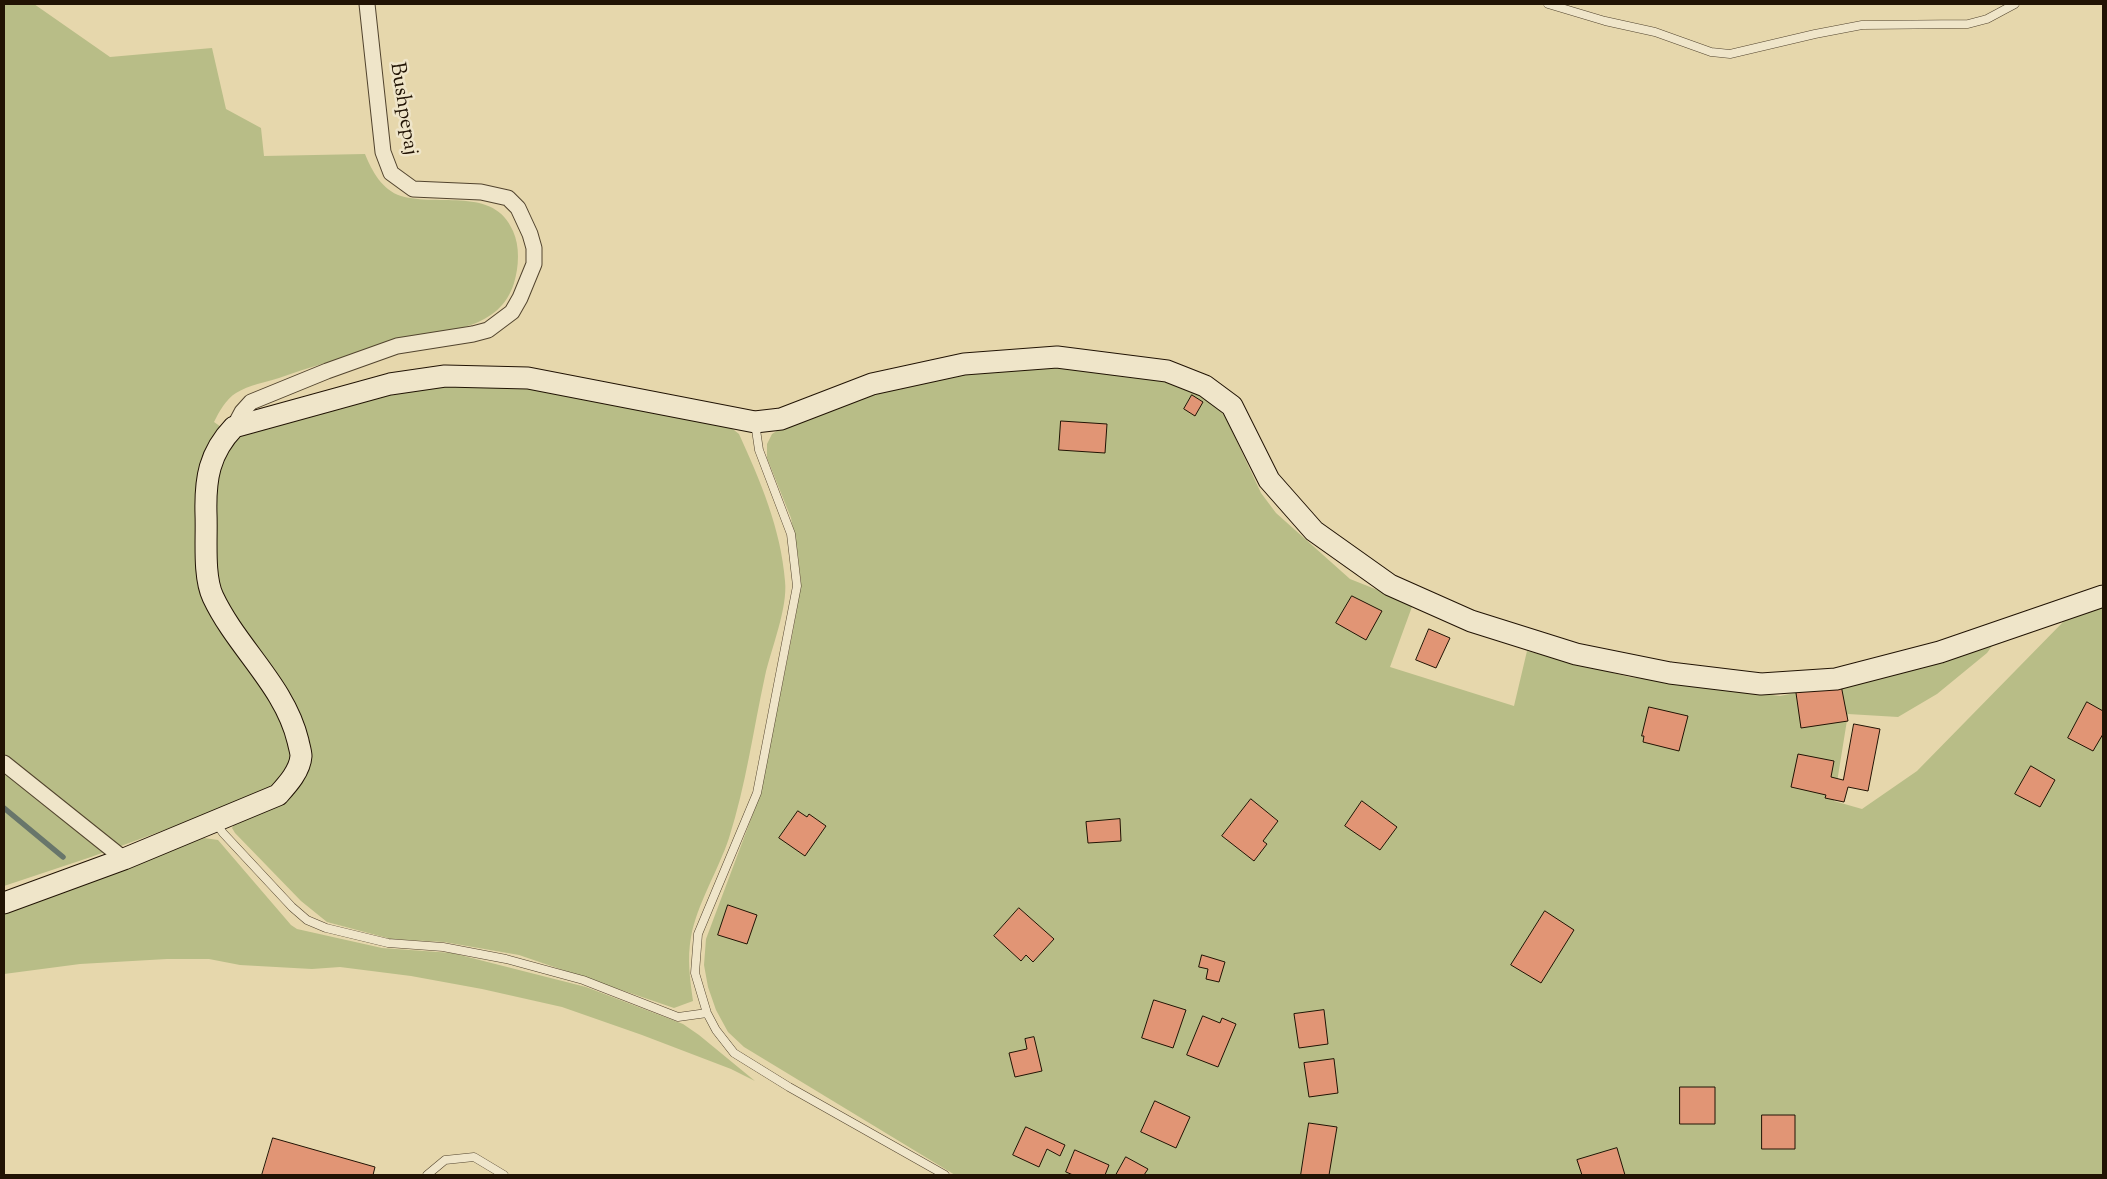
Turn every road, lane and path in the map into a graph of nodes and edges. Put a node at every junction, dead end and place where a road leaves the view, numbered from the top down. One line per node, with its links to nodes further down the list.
1 (367, 4): 5 (street, Bushpepaj)
2 (1548, 4): 3 (lane)
3 (2015, 4)
4 (755, 422): 5 (street); 6 (street); 11 (lane)
5 (234, 426): 8 (street)
6 (2103, 596)
7 (4, 763): 9 (street)
8 (216, 821): 9 (street); 11 (lane)
9 (124, 859): 10 (street)
10 (4, 903)
11 (708, 1013): 14 (lane)
12 (427, 1175): 13 (lane)
13 (504, 1175)
14 (945, 1175)

